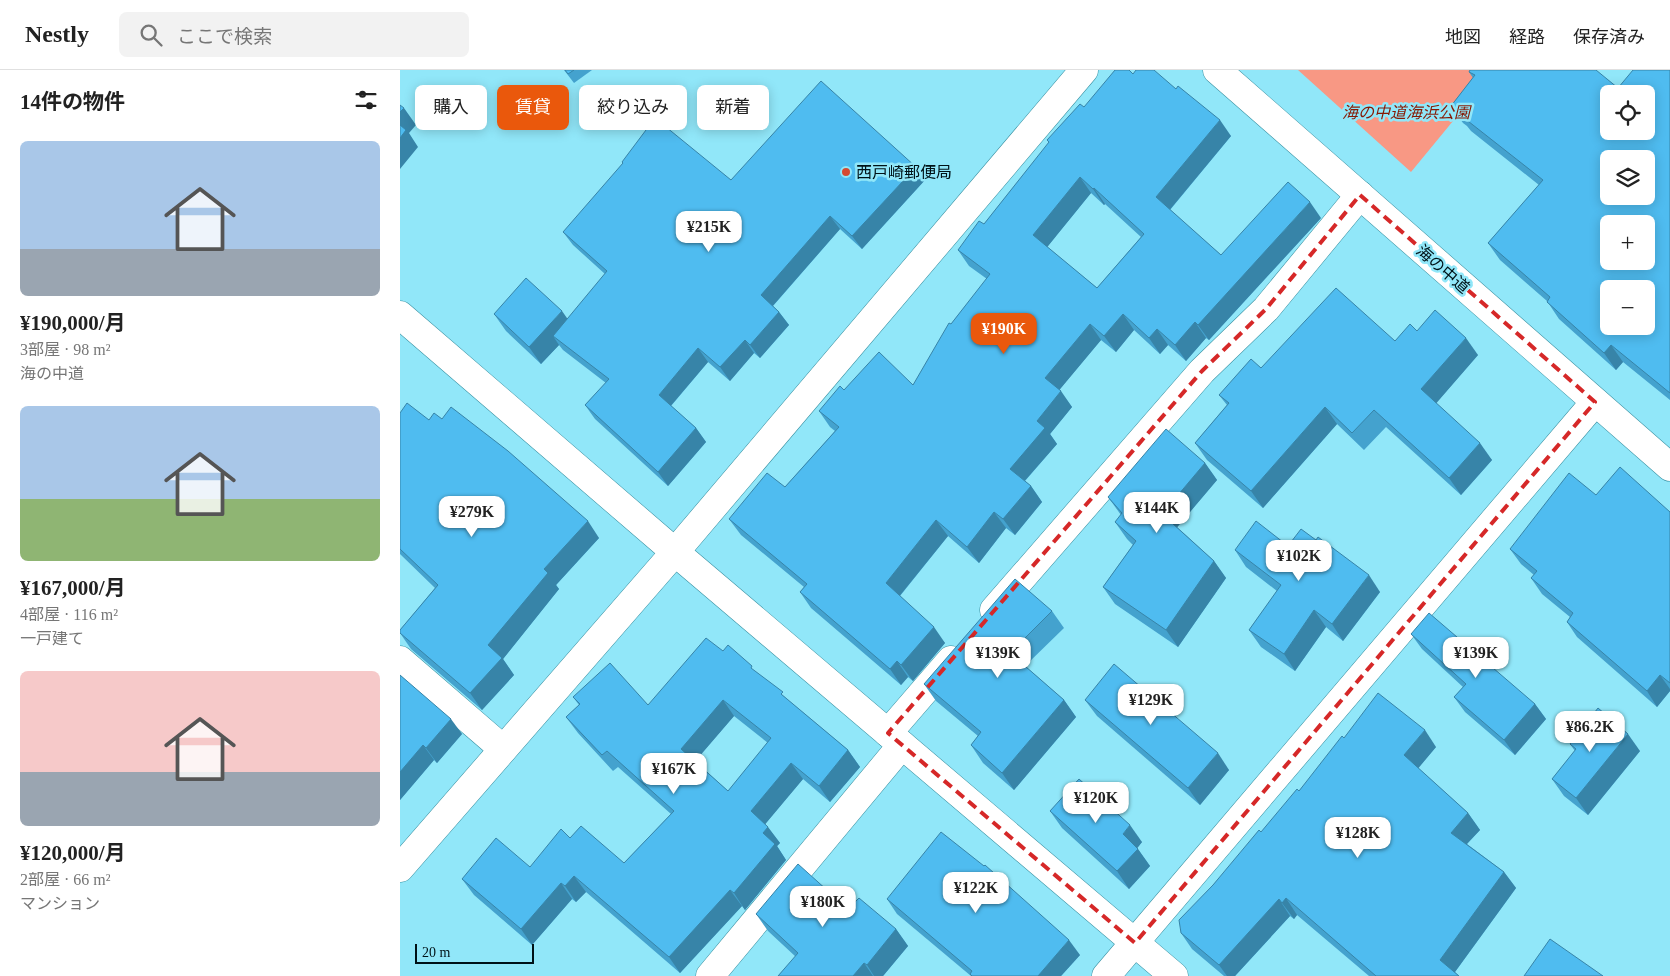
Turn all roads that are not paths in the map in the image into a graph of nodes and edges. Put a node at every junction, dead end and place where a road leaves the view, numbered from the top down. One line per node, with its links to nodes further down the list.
1 (1084, 70): 7 (street)
2 (1217, 70): 3 (street, 海の中道)
3 (1360, 195): 5 (street, 海の中道); 9 (street)
4 (400, 315): 7 (street)
5 (1595, 402): 6 (street, 海の中道); 12 (street)
6 (1670, 467)
7 (675, 552): 9 (street); 10 (street)
8 (400, 660): 10 (street)
9 (895, 739): 12 (street); 13 (street)
10 (503, 749): 11 (street)
11 (400, 868)
12 (1135, 943): 14 (street); 15 (street)
13 (710, 976)
14 (1106, 976)
15 (1174, 976)

